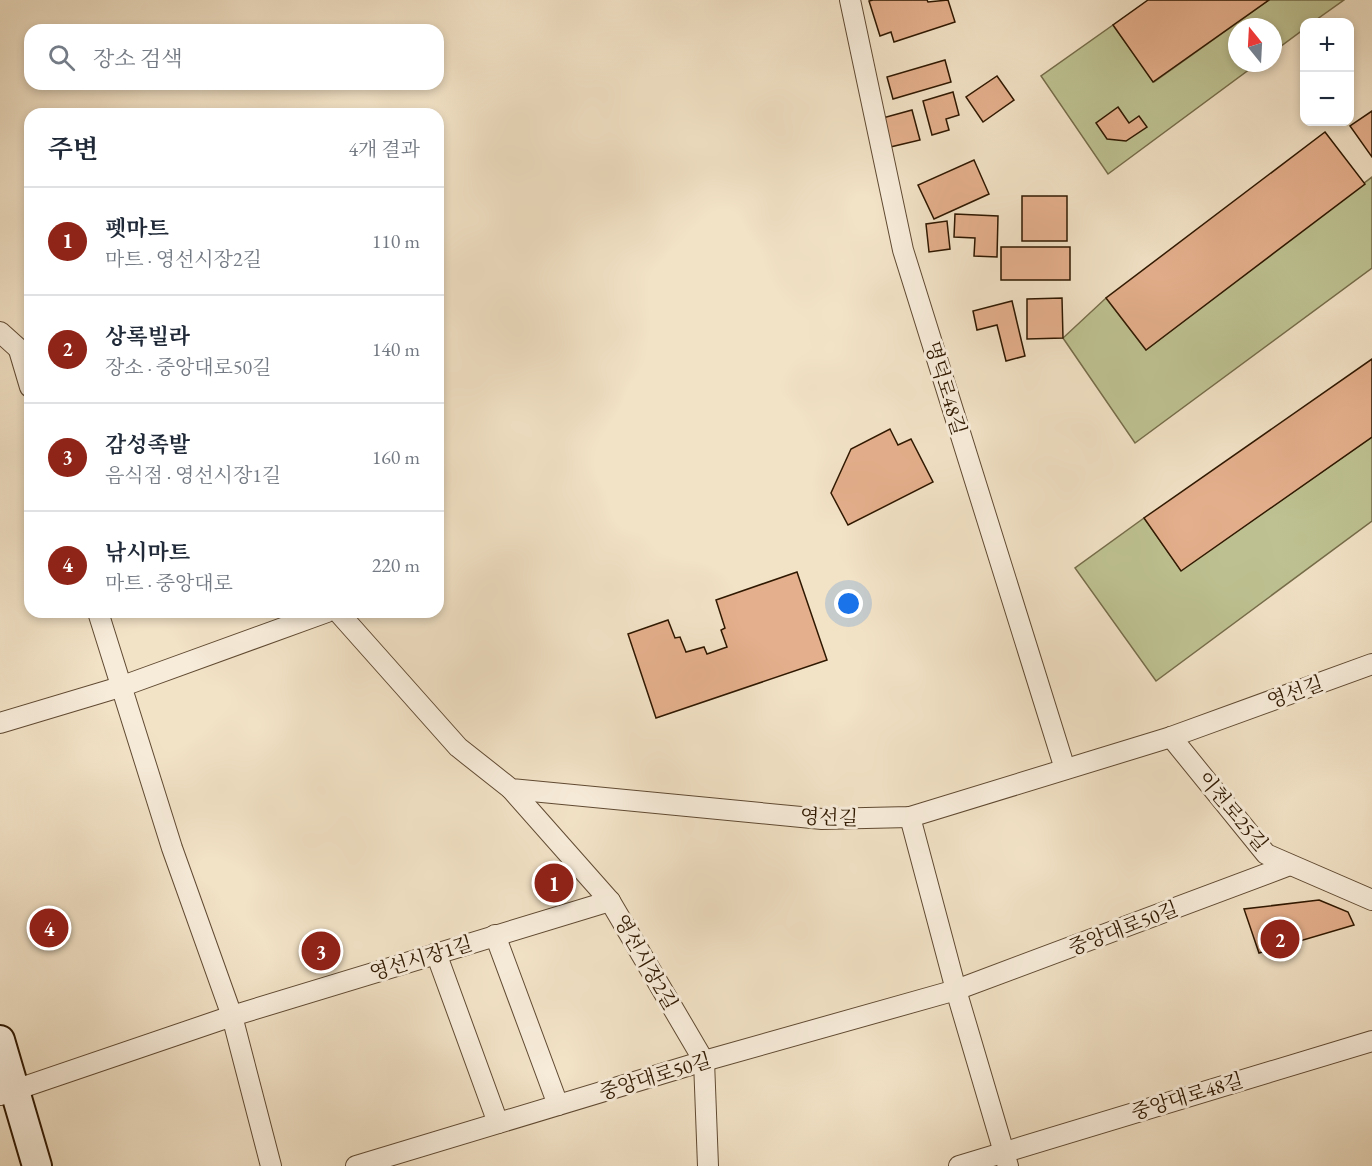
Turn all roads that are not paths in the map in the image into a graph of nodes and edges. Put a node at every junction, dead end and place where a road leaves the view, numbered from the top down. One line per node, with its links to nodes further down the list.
1 (850, 0): 11 (street, 명덕로48길)
2 (0, 332): 3 (street)
3 (24, 354)
4 (100, 618): 8 (street)
5 (310, 618): 8 (street)
6 (343, 618): 12 (street)
7 (1372, 664): 10 (street, 영선길)
8 (120, 687): 9 (street); 20 (street)
9 (0, 723)
10 (1171, 737): 11 (street, 영선길); 14 (street, 이천로25길)
11 (1065, 769): 13 (street, 영선길)
12 (511, 789): 13 (street, 영선길); 16 (street, 영선시장2길)
13 (910, 818): 19 (street)
14 (1290, 865): 15 (street, 이천로25길); 19 (street, 중앙대로50길)
15 (1372, 900)
16 (610, 901): 17 (street, 영선시장1길); 23 (street, 영선시장2길)
17 (495, 935): 18 (street, 영선시장1길); 25 (street)
18 (436, 953): 20 (street, 영선시장1길); 26 (street)
19 (956, 990): 23 (street, 중앙대로50길); 27 (street)
20 (232, 1016): 24 (street, 영선시장1길); 29 (street)
21 (0, 1040): 24 (main road)
22 (1372, 1041): 27 (street, 중앙대로48길)
23 (704, 1061): 25 (street, 중앙대로50길); 31 (street, 영선시장2길)
24 (8, 1093): 28 (main road)
25 (558, 1105): 26 (street, 중앙대로50길)
26 (498, 1123): 30 (street, 중앙대로50길)
27 (1005, 1159): 32 (street, 중앙대로48길)
28 (37, 1166)
29 (271, 1166)
30 (356, 1166)
31 (708, 1166)
32 (959, 1166)

